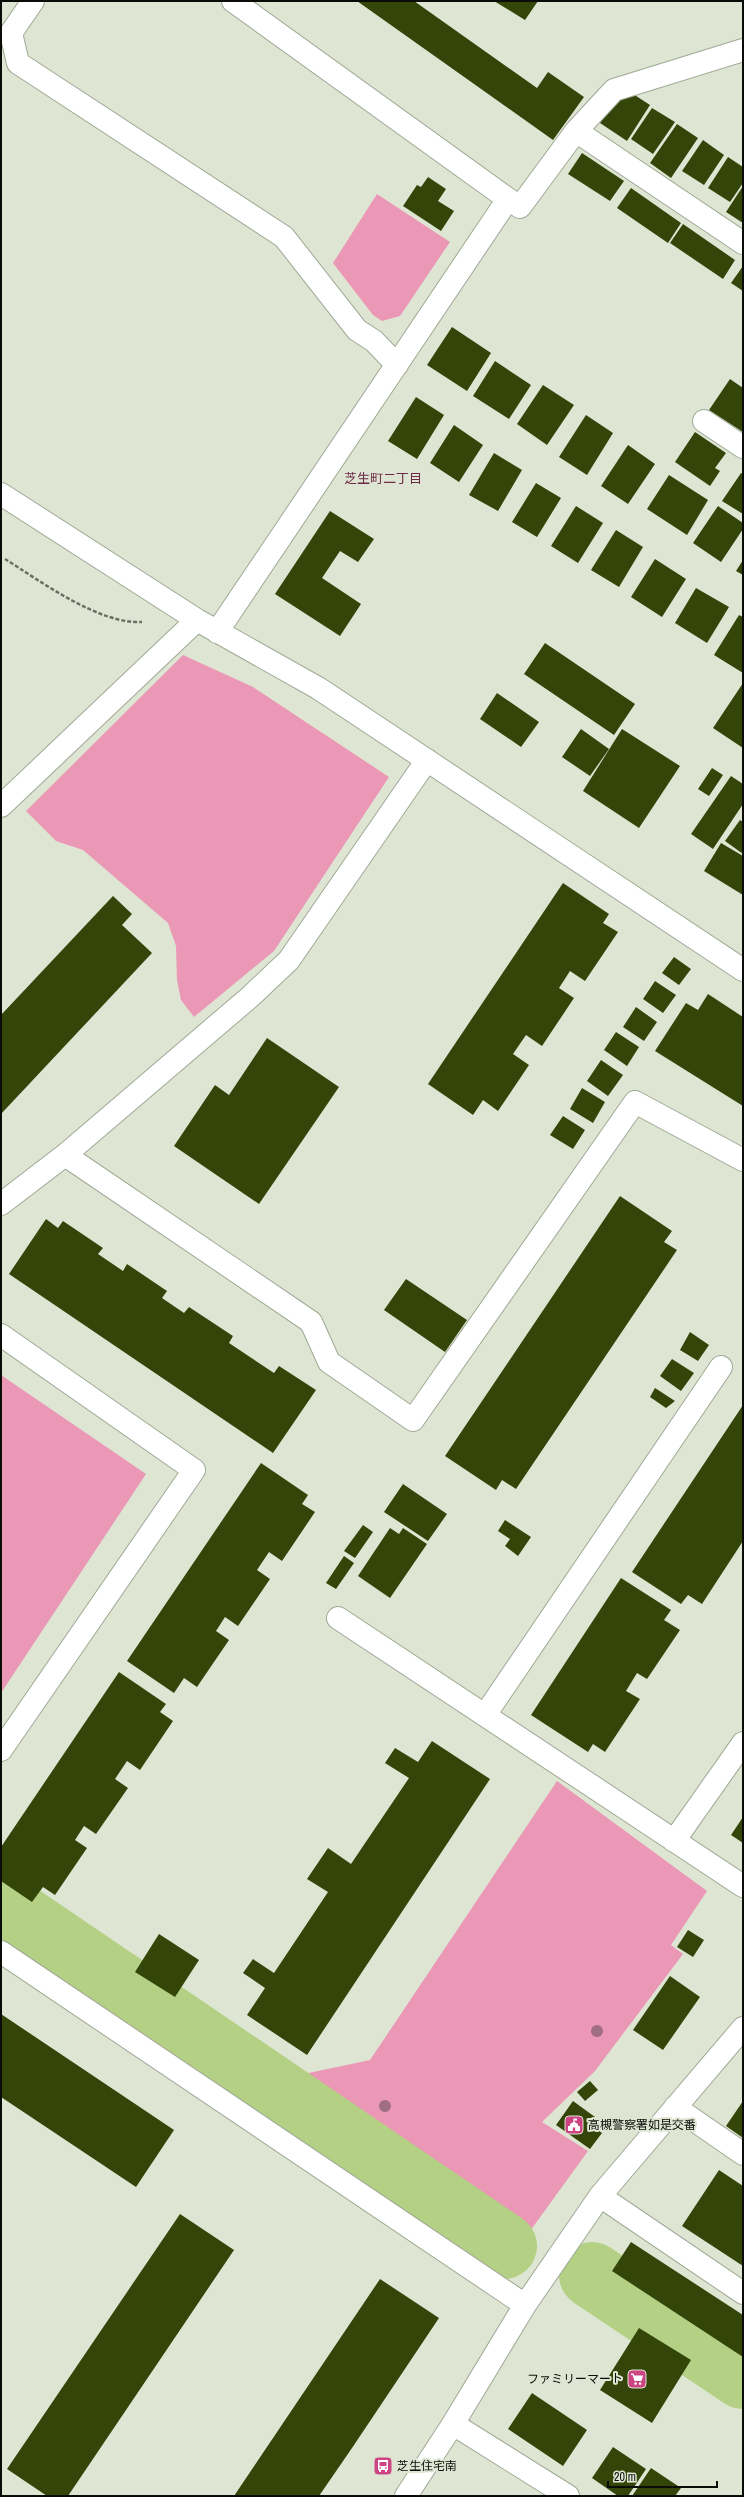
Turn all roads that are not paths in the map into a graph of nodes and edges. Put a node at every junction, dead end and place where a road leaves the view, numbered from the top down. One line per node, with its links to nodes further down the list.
1 (33, 1): 7 (street)
2 (233, 1): 5 (street)
3 (743, 50): 4 (street)
4 (576, 131): 5 (street); 6 (street)
5 (508, 199): 7 (street)
6 (743, 243)
7 (397, 365): 12 (street)
8 (704, 421): 9 (street)
9 (743, 447)
10 (1, 494): 11 (street)
11 (197, 620): 12 (street); 14 (street)
12 (217, 632): 13 (street)
13 (427, 760): 15 (street); 16 (street)
14 (1, 806)
15 (743, 970)
16 (65, 1155): 17 (street); 18 (street)
17 (743, 1160)
18 (1, 1204)
19 (1, 1335): 24 (street)
20 (721, 1367): 22 (street)
21 (338, 1618): 22 (street)
22 (485, 1715): 25 (street)
23 (743, 1743): 25 (street)
24 (1, 1750)
25 (674, 1841): 26 (street)
26 (743, 1886)
27 (1, 1952): 33 (street)
28 (743, 2028): 29 (street)
29 (675, 2107): 30 (street); 31 (street)
30 (743, 2154)
31 (600, 2196): 32 (street); 33 (street)
32 (743, 2293)
33 (525, 2305): 34 (street)
34 (453, 2424): 35 (street); 36 (street)
35 (406, 2496)
36 (568, 2496)

